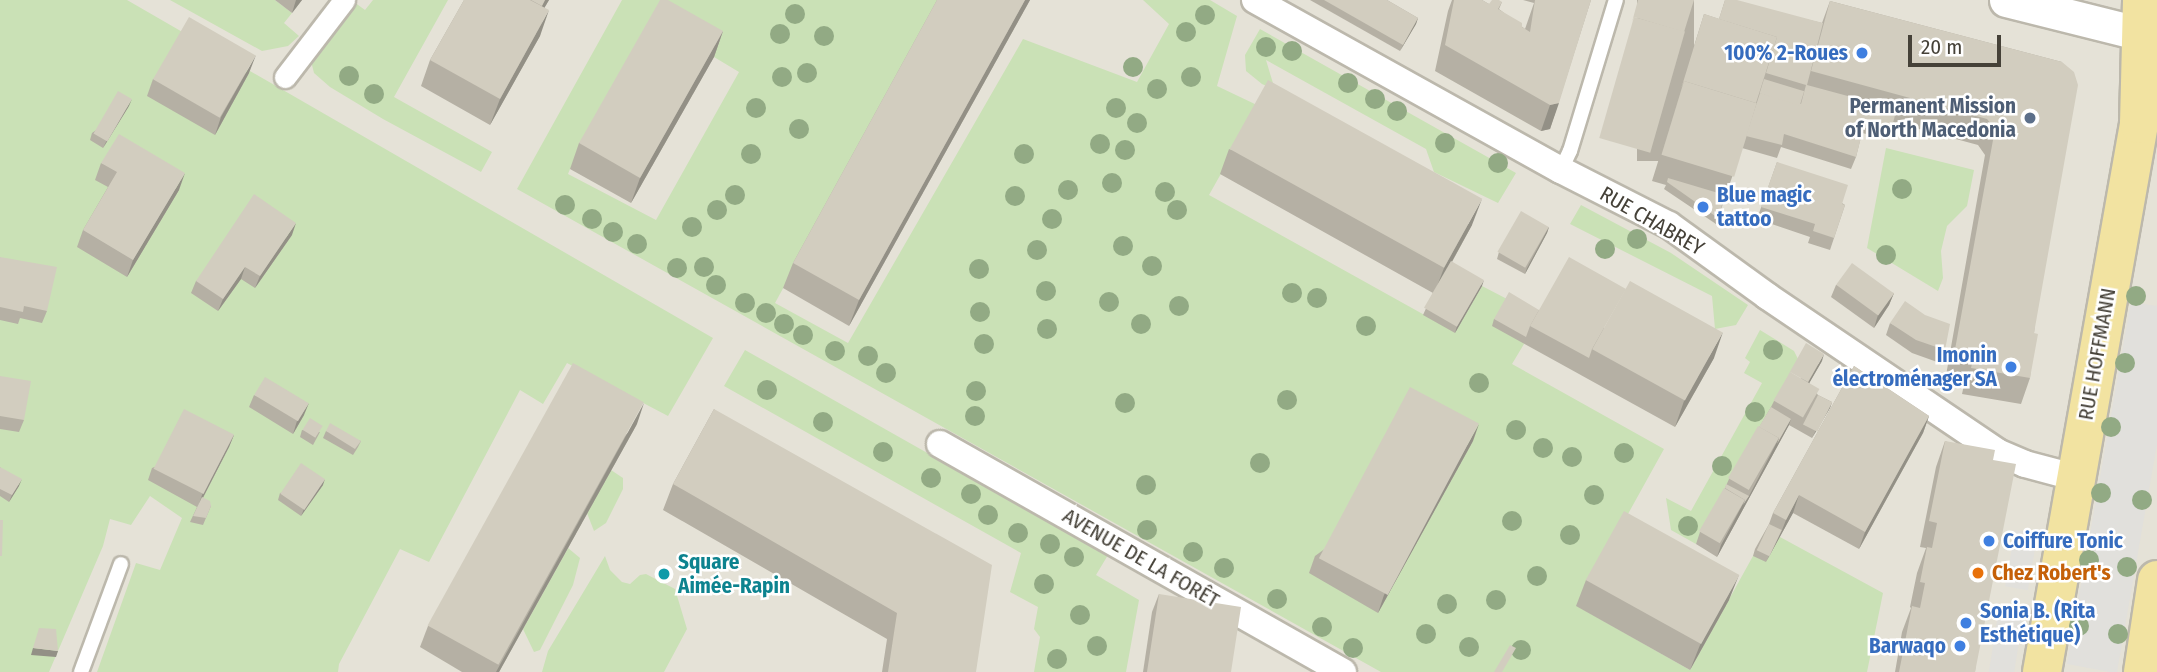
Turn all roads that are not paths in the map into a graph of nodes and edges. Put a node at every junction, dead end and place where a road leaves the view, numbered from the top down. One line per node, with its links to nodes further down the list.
1 (344, 0): 6 (street)
2 (1255, 0): 7 (street, RUE CHABREY)
3 (1616, 0): 7 (lane)
4 (2006, 0): 5 (street)
5 (2141, 17): 9 (main road, RUE HOFFMANN)
6 (285, 77)
7 (1561, 170): 9 (street, RUE CHABREY)
8 (940, 444): 13 (street, AVENUE DE LA FORÊT)
9 (2074, 477): 14 (main road, RUE HOFFMANN)
10 (121, 564): 12 (lane)
11 (2157, 580): 15 (main road)
12 (81, 672)
13 (1343, 672)
14 (2042, 672)
15 (2143, 672)

